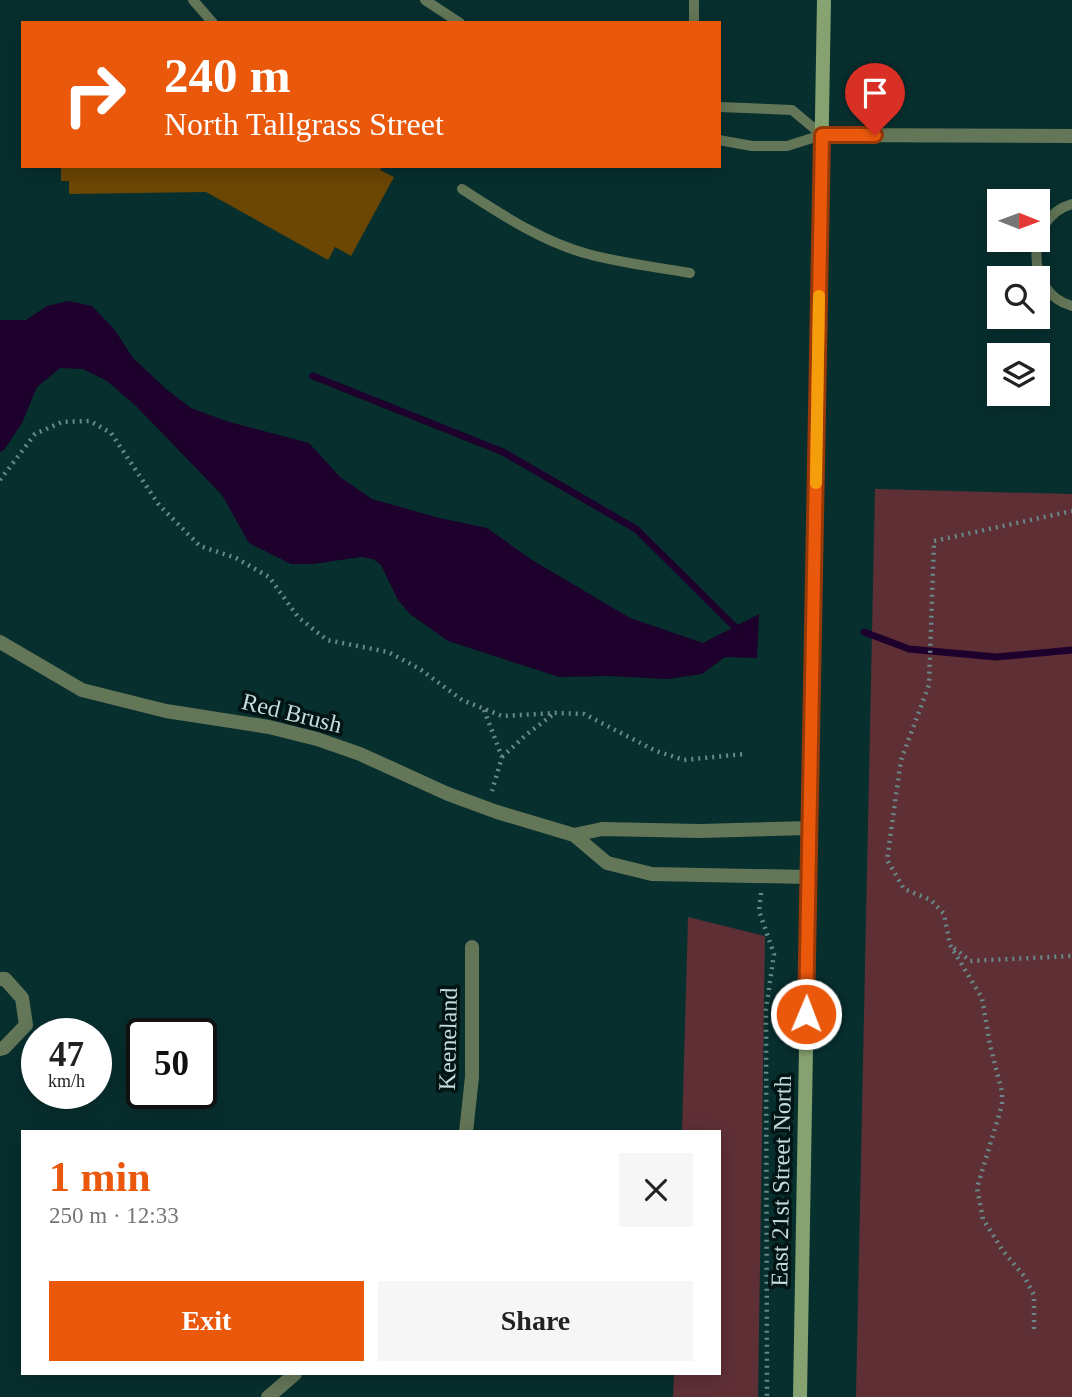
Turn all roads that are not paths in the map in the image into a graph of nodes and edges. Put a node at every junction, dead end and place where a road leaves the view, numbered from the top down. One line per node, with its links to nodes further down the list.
1 (193, 0): 5 (lane)
2 (425, 0): 6 (lane)
3 (694, 0): 7 (lane)
4 (824, 0): 9 (main road, East 21st Street North)
5 (211, 21)
6 (457, 21)
7 (694, 21)
8 (721, 107): 9 (lane)
9 (822, 135): 10 (street); 11 (lane); 17 (main road, East 21st Street North)
10 (1072, 136)
11 (721, 141)
12 (462, 189): 14 (lane)
13 (1072, 204): 15 (lane)
14 (690, 273)
15 (1072, 306)
16 (0, 642): 18 (street, Red Brush)
17 (809, 828): 18 (street, Red Brush); 19 (main road, East 21st Street North)
18 (574, 835): 19 (street, Red Brush)
19 (808, 877): 26 (main road, East 21st Street North)
20 (472, 947): 23 (street, Keeneland)
21 (0, 979): 22 (street)
22 (0, 1049)
23 (466, 1130)
24 (294, 1375): 25 (street)
25 (268, 1397)
26 (800, 1397)

